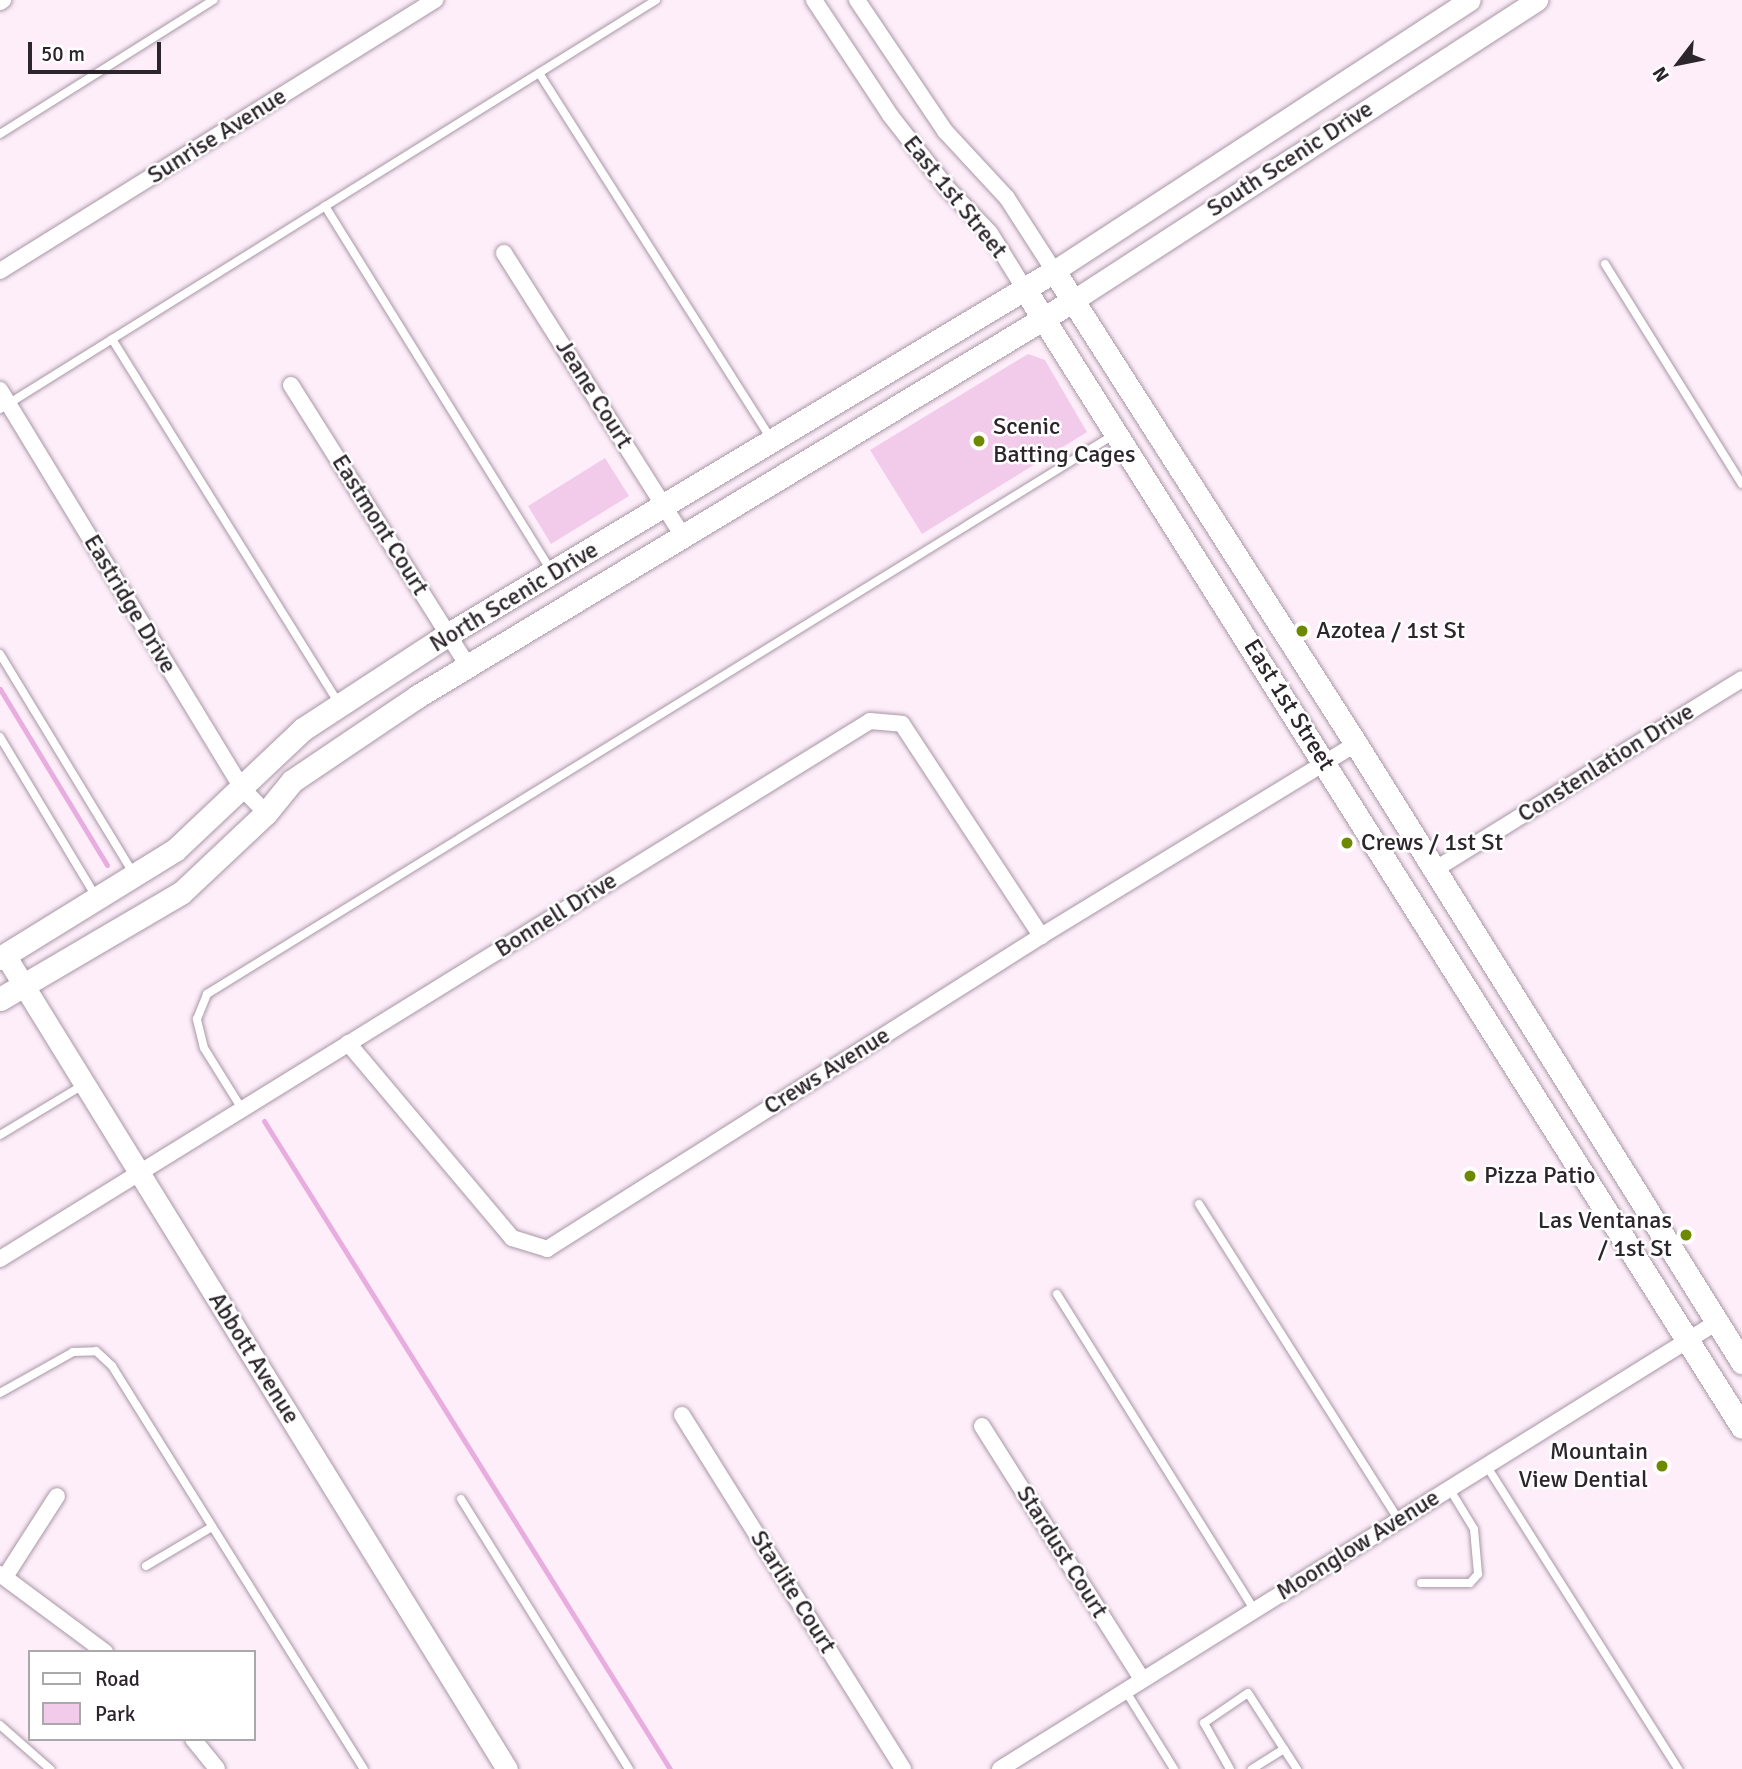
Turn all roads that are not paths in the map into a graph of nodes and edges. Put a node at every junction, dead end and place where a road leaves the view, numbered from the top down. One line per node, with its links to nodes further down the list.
1 (214, 0): 9 (lane)
2 (435, 0): 13 (street, Sunrise Avenue)
3 (656, 0): 8 (lane)
4 (814, 0): 15 (street, East 1st Street)
5 (856, 0): 14 (street, East 1st Street)
6 (1470, 0): 14 (street, South Scenic Drive)
7 (1537, 0): 16 (street, South Scenic Drive)
8 (539, 73): 10 (lane); 22 (lane)
9 (0, 134)
10 (325, 206): 18 (lane); 26 (lane)
11 (504, 253): 24 (street, Jeane Court)
12 (1605, 264): 23 (lane)
13 (0, 271)
14 (1054, 271): 15 (main road, North Scenic Drive); 16 (main road, East 1st Street)
15 (1024, 288): 17 (main road, East 1st Street); 22 (main road, North Scenic Drive)
16 (1074, 300): 17 (main road, South Scenic Drive); 33 (main road, East 1st Street)
17 (1043, 318): 21 (main road, East 1st Street); 25 (main road, North Scenic Drive)
18 (112, 339): 20 (lane); 31 (lane)
19 (291, 385): 27 (street, Eastmont Court)
20 (3, 401): 35 (street, Eastridge Drive)
21 (1117, 432): 34 (main road, East 1st Street); 46 (lane)
22 (772, 440): 24 (main road, North Scenic Drive)
23 (1742, 484)
24 (664, 505): 25 (street, Jeane Court); 26 (main road, North Scenic Drive)
25 (683, 536): 29 (main road, North Scenic Drive)
26 (553, 573): 27 (main road, North Scenic Drive)
27 (449, 634): 29 (street, Eastmont Court); 31 (main road, North Scenic Drive)
28 (0, 654): 38 (lane)
29 (468, 666): 36 (main road, North Scenic Drive)
30 (1742, 679): 37 (street, Constenlation Drive)
31 (340, 705): 35 (main road, North Scenic Drive)
32 (0, 737): 39 (lane)
33 (1356, 744): 34 (street, Crews Avenue); 37 (main road, East 1st Street)
34 (1326, 764): 40 (street, Crews Avenue); 53 (main road, East 1st Street)
35 (241, 787): 36 (street, Eastridge Drive); 38 (main road, North Scenic Drive)
36 (266, 813): 42 (main road, North Scenic Drive)
37 (1434, 870): 52 (main road, East 1st Street)
38 (136, 878): 39 (main road, North Scenic Drive)
39 (98, 901): 41 (main road, North Scenic Drive)
40 (1041, 936): 44 (street, Crews Avenue); 44 (street, Bonnell Drive)
41 (2, 953): 42 (street, Abbott Avenue)
42 (25, 985): 43 (main road, North Scenic Drive); 45 (street, Abbott Avenue)
43 (0, 999)
44 (348, 1043): 46 (street, Bonnell Drive)
45 (86, 1083): 47 (lane); 48 (street, Abbott Avenue)
46 (242, 1109): 48 (street, Bonnell Drive)
47 (0, 1135)
48 (140, 1171): 50 (street, Bonnell Drive); 78 (street, Abbott Avenue)
49 (1199, 1204): 63 (lane)
50 (0, 1259)
51 (1057, 1294): 68 (lane)
52 (1717, 1322): 53 (street, Moonglow Avenue); 54 (main road, East 1st Street)
53 (1688, 1340): 58 (main road, East 1st Street); 59 (street, Moonglow Avenue)
54 (1742, 1362)
55 (0, 1393): 64 (lane)
56 (682, 1415): 80 (street, Starlite Court)
57 (982, 1426): 70 (street, Stardust Court)
58 (1742, 1427)
59 (1486, 1465): 60 (street, Moonglow Avenue); 86 (lane)
60 (1449, 1488): 63 (street, Moonglow Avenue); 67 (lane)
61 (57, 1496): 66 (street)
62 (461, 1499): 79 (lane)
63 (1399, 1520): 68 (street, Moonglow Avenue)
64 (212, 1527): 65 (lane); 77 (lane)
65 (146, 1566)
66 (3, 1576): 69 (street)
67 (1421, 1583)
68 (1254, 1609): 70 (street, Moonglow Avenue)
69 (102, 1650)
70 (1142, 1679): 71 (street, Moonglow Avenue)
71 (1125, 1690): 81 (street, Moonglow Avenue); 82 (lane)
72 (0, 1725): 75 (lane)
73 (195, 1741): 76 (street)
74 (1284, 1749): 83 (lane); 84 (lane); 85 (lane)
75 (50, 1769)
76 (217, 1769)
77 (364, 1769)
78 (507, 1769)
79 (629, 1769)
80 (903, 1769)
81 (1000, 1769)
82 (1174, 1769)
83 (1230, 1769)
84 (1252, 1769)
85 (1297, 1769)
86 (1678, 1769)

